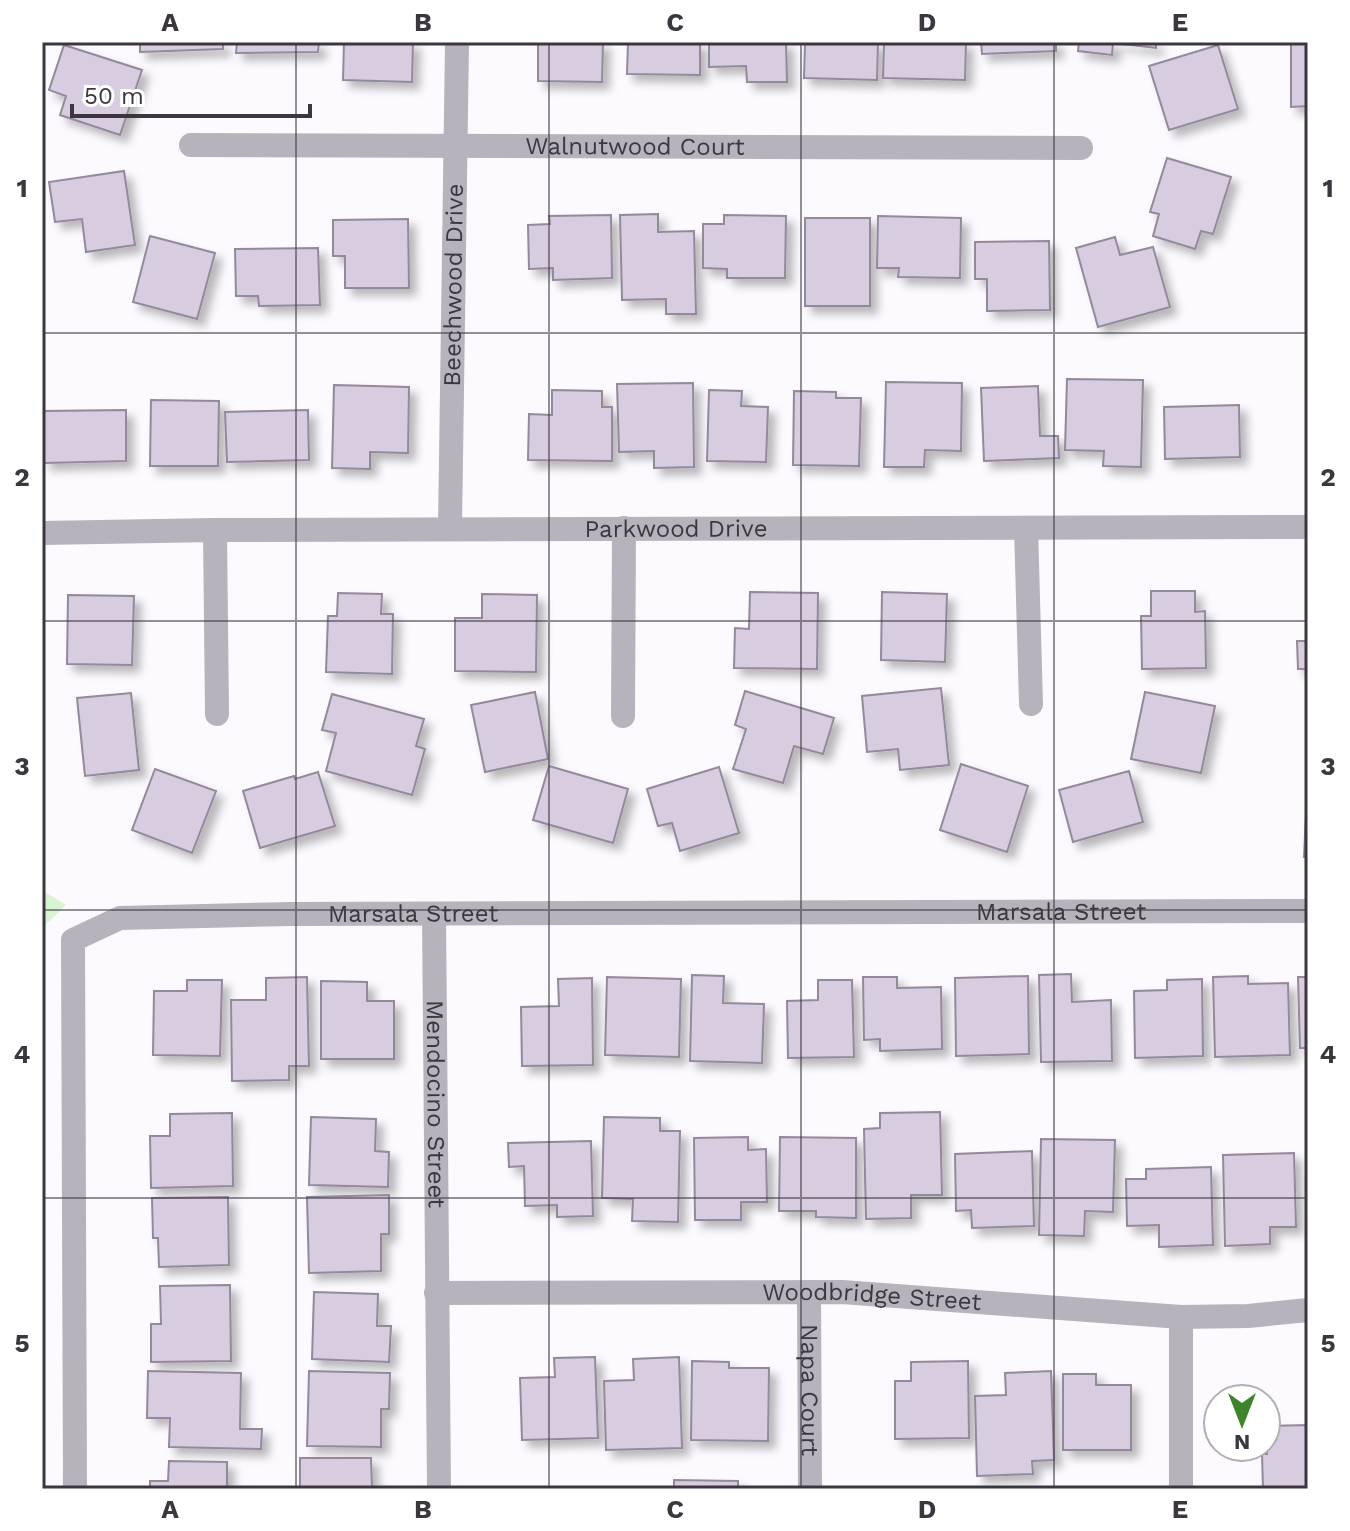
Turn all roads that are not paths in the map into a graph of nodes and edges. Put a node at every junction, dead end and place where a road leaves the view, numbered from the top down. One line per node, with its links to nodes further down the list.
1 (457, 42): 3 (street, Beechwood Drive)
2 (191, 145): 3 (street, Walnutwood Court)
3 (456, 145): 4 (street, Walnutwood Court); 8 (street, Beechwood Drive)
4 (1081, 148)
5 (1308, 527): 7 (street, Parkwood Drive)
6 (624, 528): 7 (street, Parkwood Drive); 8 (street, Parkwood Drive); 13 (street)
7 (1026, 528): 11 (street)
8 (450, 529): 9 (street, Parkwood Drive)
9 (215, 530): 10 (street, Parkwood Drive); 12 (street)
10 (42, 533)
11 (1031, 704)
12 (217, 714)
13 (623, 716)
14 (1308, 911): 15 (street, Marsala Street)
15 (434, 914): 17 (street, Mendocino Street); 20 (street, Marsala Street)
16 (809, 1292): 17 (street, Woodbridge Street); 19 (street, Woodbridge Street); 22 (street, Napa Court)
17 (436, 1293): 21 (street, Mendocino Street)
18 (1308, 1310): 19 (street, Woodbridge Street)
19 (1181, 1317): 23 (street)
20 (75, 1489)
21 (439, 1489)
22 (810, 1489)
23 (1181, 1489)

